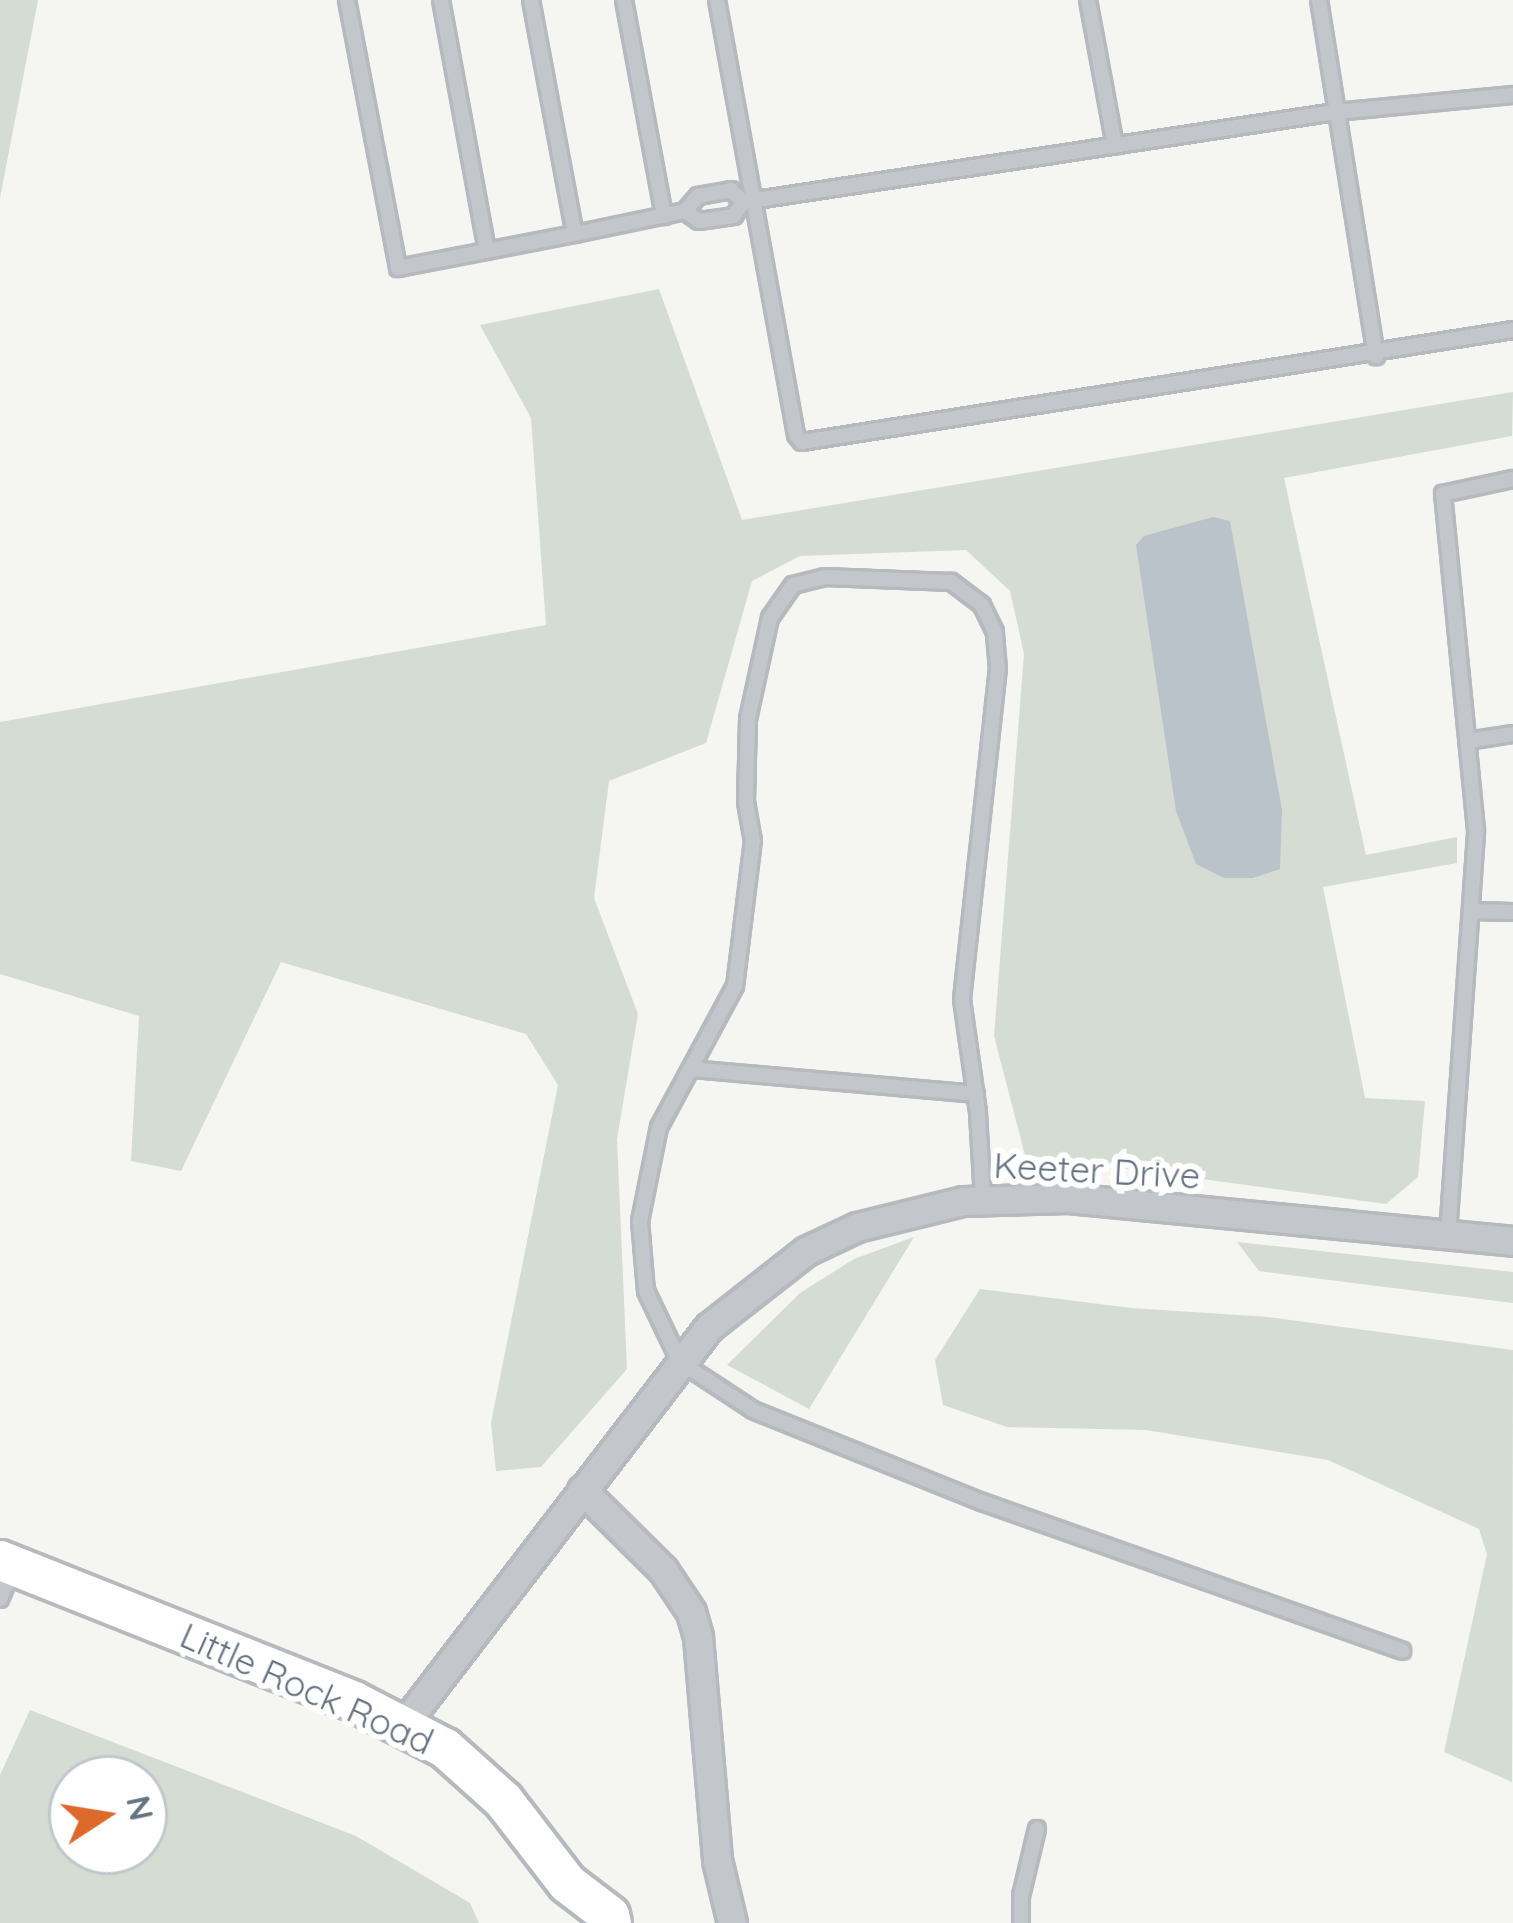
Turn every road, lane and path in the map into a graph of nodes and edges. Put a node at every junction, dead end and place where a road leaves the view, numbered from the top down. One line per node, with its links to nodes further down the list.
1 (347, 0): 15 (lane)
2 (441, 0): 15 (lane)
3 (531, 0): 14 (lane)
4 (624, 0): 13 (lane)
5 (717, 0): 11 (lane)
6 (1088, 0): 10 (lane)
7 (1319, 0): 9 (lane)
8 (1513, 95): 9 (lane)
9 (1335, 112): 10 (lane); 17 (lane)
10 (1114, 146): 11 (lane)
11 (749, 201): 12 (lane); 12 (lane); 17 (lane)
12 (685, 211): 13 (lane)
13 (664, 216): 14 (lane)
14 (575, 234): 15 (lane)
15 (487, 250)
16 (1513, 330): 17 (lane)
17 (1376, 356)
18 (1513, 479): 20 (lane)
19 (1513, 734): 20 (lane)
20 (1467, 741): 21 (lane)
21 (1471, 911): 22 (lane); 26 (lane)
22 (1513, 912)
23 (691, 1070): 24 (lane); 24 (lane); 28 (lane)
24 (976, 1094): 25 (lane)
25 (982, 1200): 26 (street, Keeter Drive); 28 (street, Keeter Drive)
26 (1448, 1234): 27 (street, Keeter Drive)
27 (1513, 1240)
28 (680, 1361): 29 (street, Keeter Drive); 31 (lane)
29 (582, 1490): 32 (street, Keeter Drive); 37 (street)
30 (5, 1575): 32 (street, Little Rock Road)
31 (1402, 1651)
32 (403, 1725): 34 (street, Little Rock Road)
33 (1037, 1829): 38 (lane)
34 (567, 1883): 35 (street); 36 (street, Little Rock Road)
35 (559, 1923)
36 (611, 1923)
37 (732, 1923)
38 (1022, 1923)

